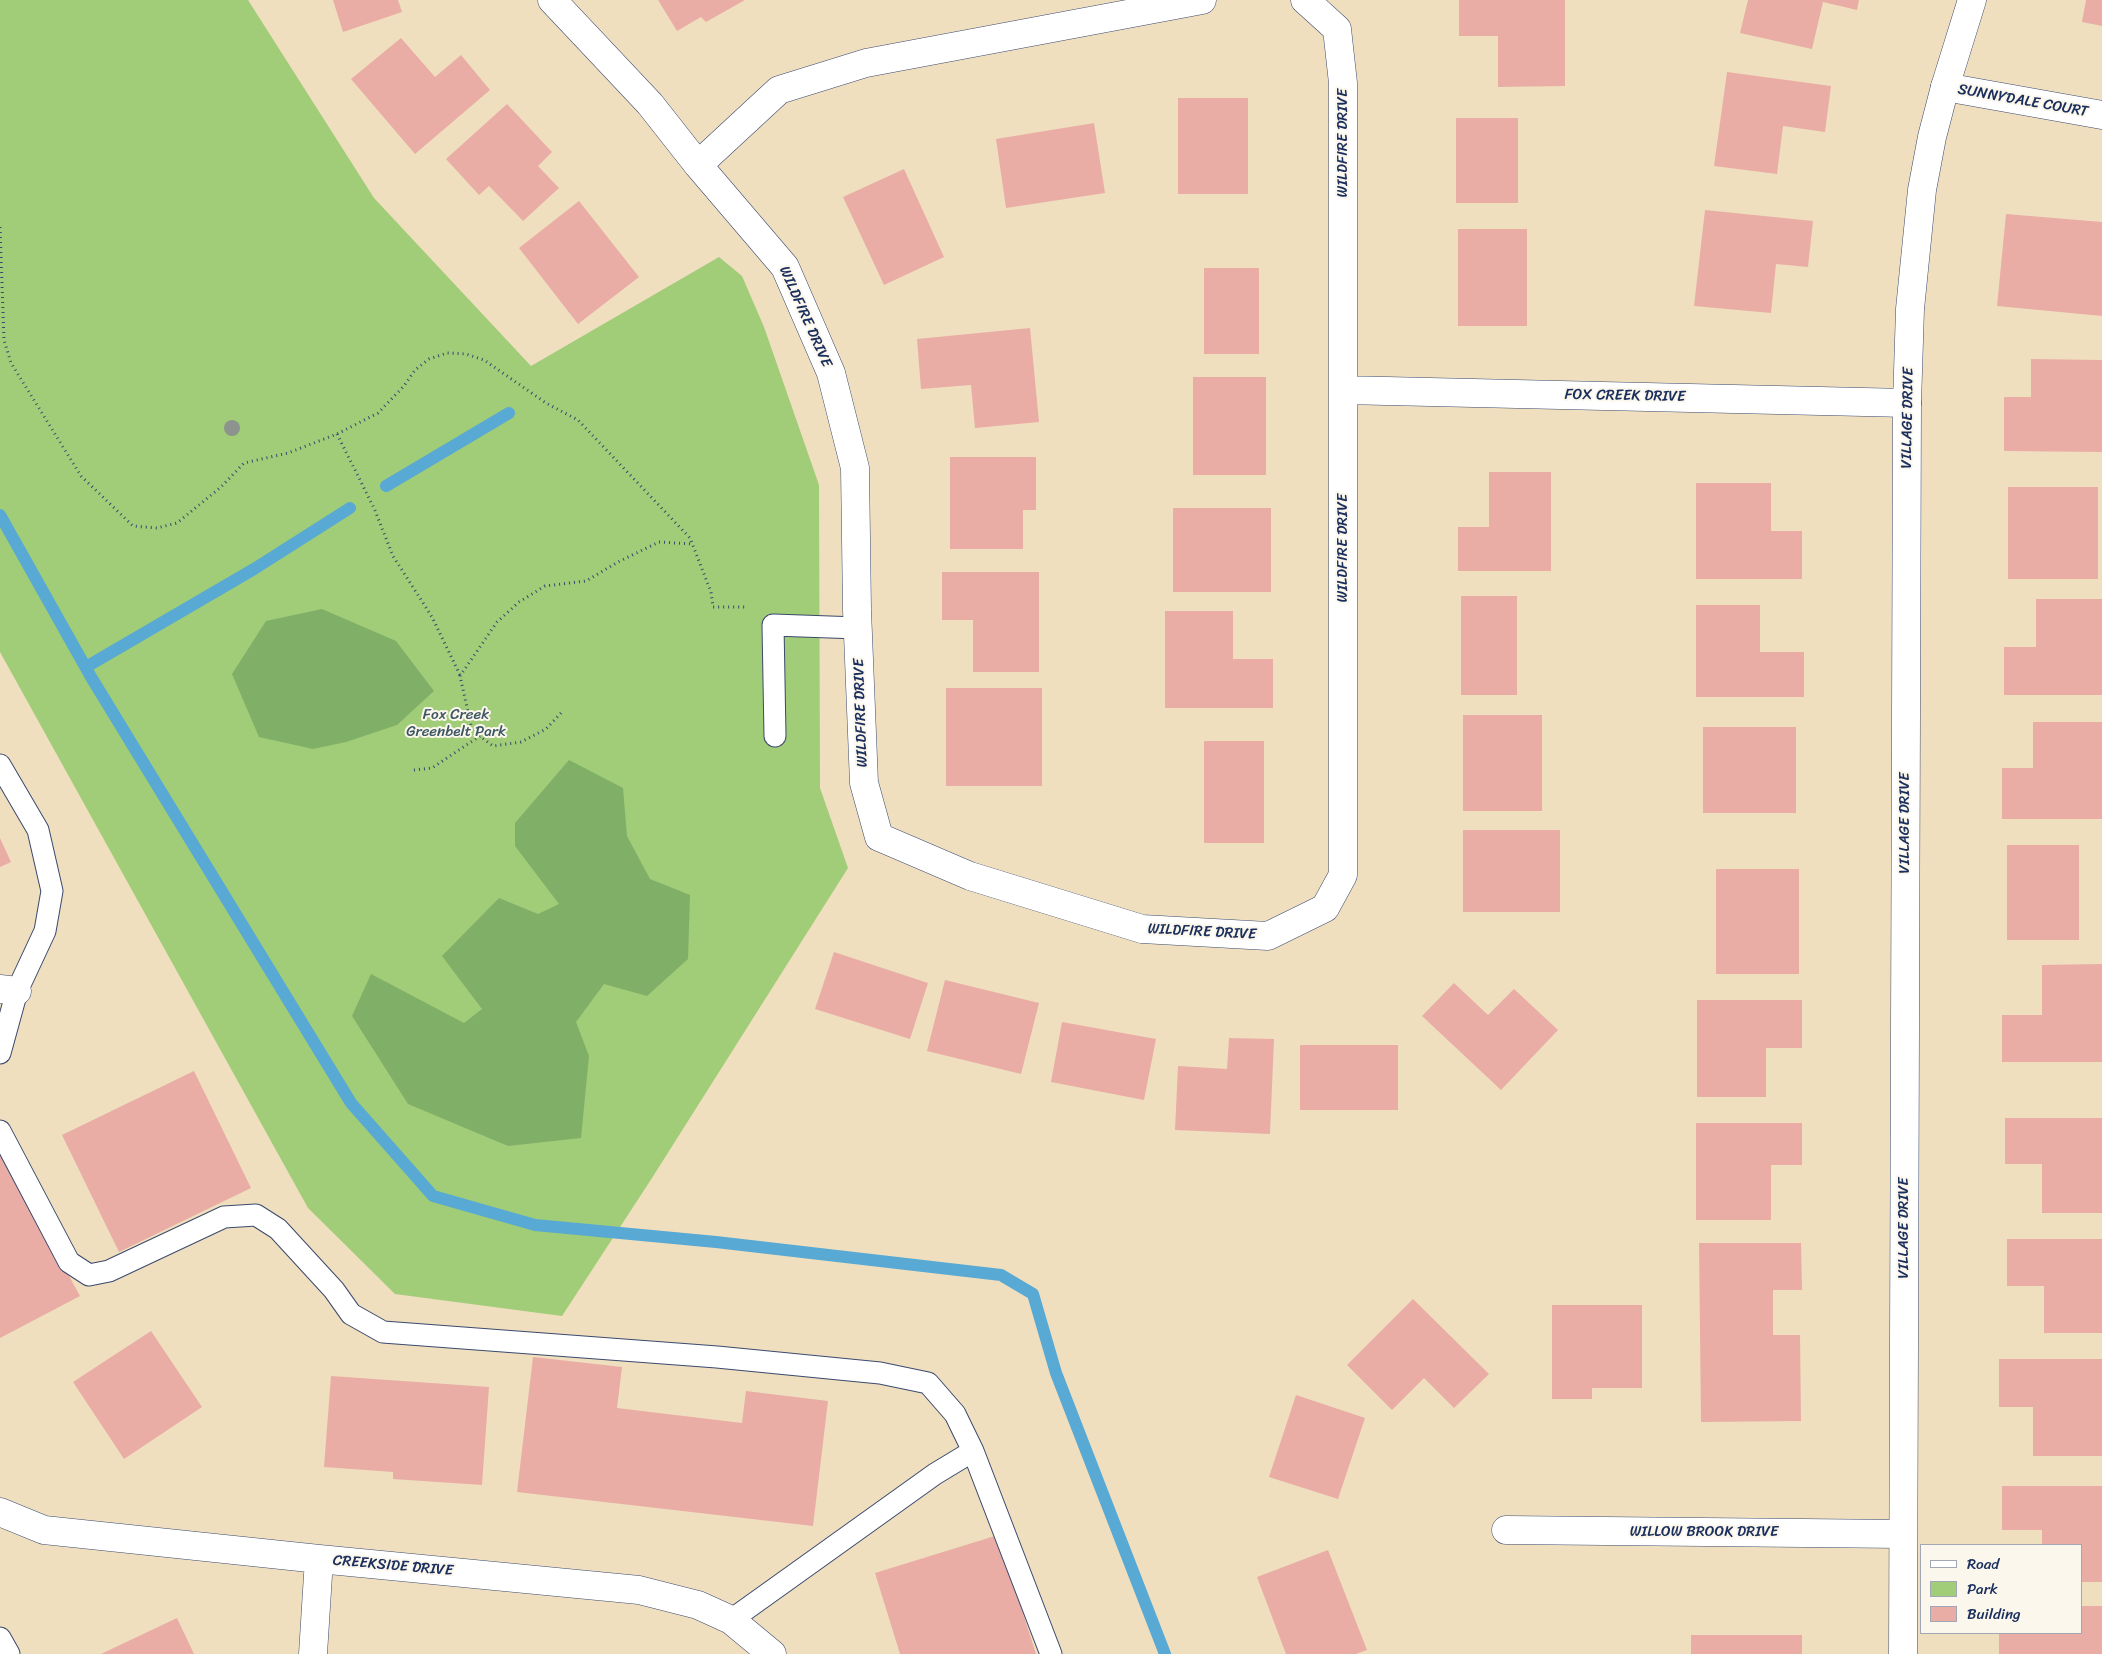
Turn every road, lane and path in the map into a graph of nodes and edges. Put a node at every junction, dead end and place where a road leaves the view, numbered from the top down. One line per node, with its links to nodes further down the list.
1 (552, 0): 7 (street, WILDFIRE DRIVE)
2 (1202, 0): 7 (street)
3 (1305, 0): 9 (street, WILDFIRE DRIVE)
4 (1972, 0): 5 (street, VILLAGE DRIVE)
5 (1945, 88): 6 (street, SUNNYDALE COURT); 10 (street, VILLAGE DRIVE)
6 (2102, 115)
7 (698, 165): 14 (street, WILDFIRE DRIVE)
8 (0, 227): 11 (path)
9 (1343, 390): 10 (street, FOX CREEK DRIVE); 14 (street, WILDFIRE DRIVE)
10 (1907, 403): 27 (street, VILLAGE DRIVE)
11 (337, 434): 12 (path); 15 (path)
12 (692, 544): 13 (path); 15 (path)
13 (751, 608)
14 (858, 628): 18 (lane)
15 (460, 676): 17 (path)
16 (561, 713): 17 (path)
17 (480, 736): 20 (path)
18 (776, 736)
19 (0, 765): 21 (lane)
20 (414, 770)
21 (8, 990): 22 (lane)
22 (0, 1053)
23 (0, 1131): 24 (lane)
24 (973, 1451): 29 (lane); 34 (lane)
25 (0, 1512): 28 (street, CREEKSIDE DRIVE)
26 (1506, 1530): 27 (street, WILLOW BROOK DRIVE)
27 (1902, 1534): 35 (street, VILLAGE DRIVE)
28 (319, 1559): 29 (street, CREEKSIDE DRIVE); 32 (street)
29 (731, 1620): 33 (street, CREEKSIDE DRIVE)
30 (0, 1638): 31 (lane)
31 (9, 1654)
32 (313, 1654)
33 (772, 1654)
34 (1050, 1654)
35 (1903, 1654)

